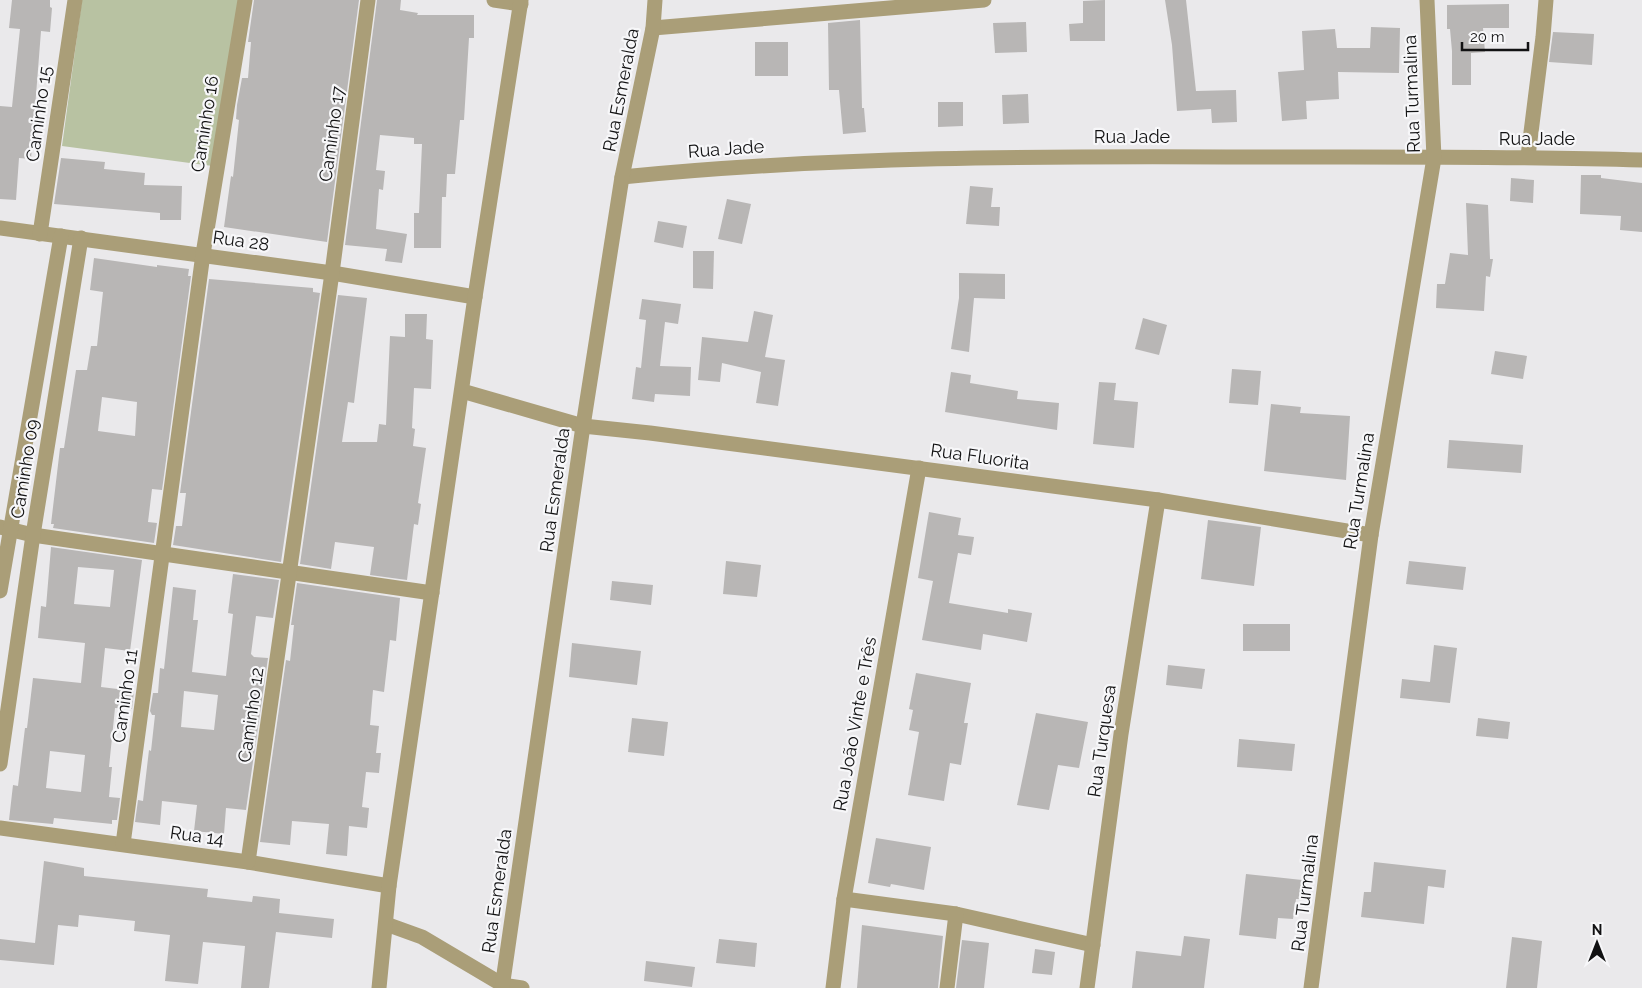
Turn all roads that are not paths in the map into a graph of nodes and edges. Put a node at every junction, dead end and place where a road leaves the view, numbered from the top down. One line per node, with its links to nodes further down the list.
1 (75, 0): 16 (street, Caminho 15)
2 (245, 0): 19 (street, Caminho 16)
3 (368, 0): 20 (street, Caminho 17)
4 (494, 0): 9 (street)
5 (655, 0): 10 (street, Rua Esmeralda)
6 (984, 0): 10 (street)
7 (1427, 0): 12 (street, Rua Turmalina)
8 (1546, 0): 11 (street)
9 (521, 2): 21 (street)
10 (652, 28): 14 (street, Rua Esmeralda)
11 (1528, 156): 12 (street, Rua Jade); 13 (street, Rua Jade)
12 (1434, 158): 14 (street, Rua Jade); 28 (street, Rua Turmalina)
13 (1642, 160)
14 (622, 177): 23 (street, Rua Esmeralda)
15 (0, 228): 16 (street, Rua 28)
16 (40, 234): 17 (street, Rua 28)
17 (61, 236): 18 (street, Rua 28); 26 (street, Caminho 09)
18 (81, 238): 19 (street, Rua 28); 27 (street, Caminho 09)
19 (203, 254): 20 (street, Rua 28); 29 (street, Caminho 16)
20 (332, 273): 21 (street, Rua 28); 30 (street, Caminho 17)
21 (475, 297): 22 (street)
22 (462, 390): 23 (street, Rua Fluorita); 32 (street)
23 (583, 426): 24 (street, Rua Fluorita); 42 (street, Rua Esmeralda)
24 (918, 468): 25 (street, Rua Fluorita); 38 (street, Rua João Vinte e Três)
25 (1158, 500): 28 (street, Rua Fluorita); 41 (street, Rua Turquesa)
26 (5, 528): 27 (street); 31 (street, Caminho 09)
27 (33, 535): 29 (street); 33 (street, Caminho 09)
28 (1371, 535): 48 (street, Rua Turmalina)
29 (164, 554): 30 (street); 35 (street, Caminho 11)
30 (291, 573): 32 (street); 36 (street, Caminho 12)
31 (0, 591)
32 (432, 593): 37 (street)
33 (0, 764)
34 (0, 828): 35 (street, Rua 14)
35 (123, 844): 36 (street, Rua 14)
36 (248, 862): 37 (street, Rua 14)
37 (389, 886): 40 (street)
38 (844, 899): 39 (street); 45 (street, Rua João Vinte e Três)
39 (956, 914): 41 (street); 46 (street)
40 (386, 924): 42 (street); 43 (street)
41 (1093, 945): 47 (street, Rua Turquesa)
42 (503, 987): 44 (street)
43 (379, 988)
44 (522, 988)
45 (834, 988)
46 (947, 988)
47 (1087, 988)
48 (1311, 988)

